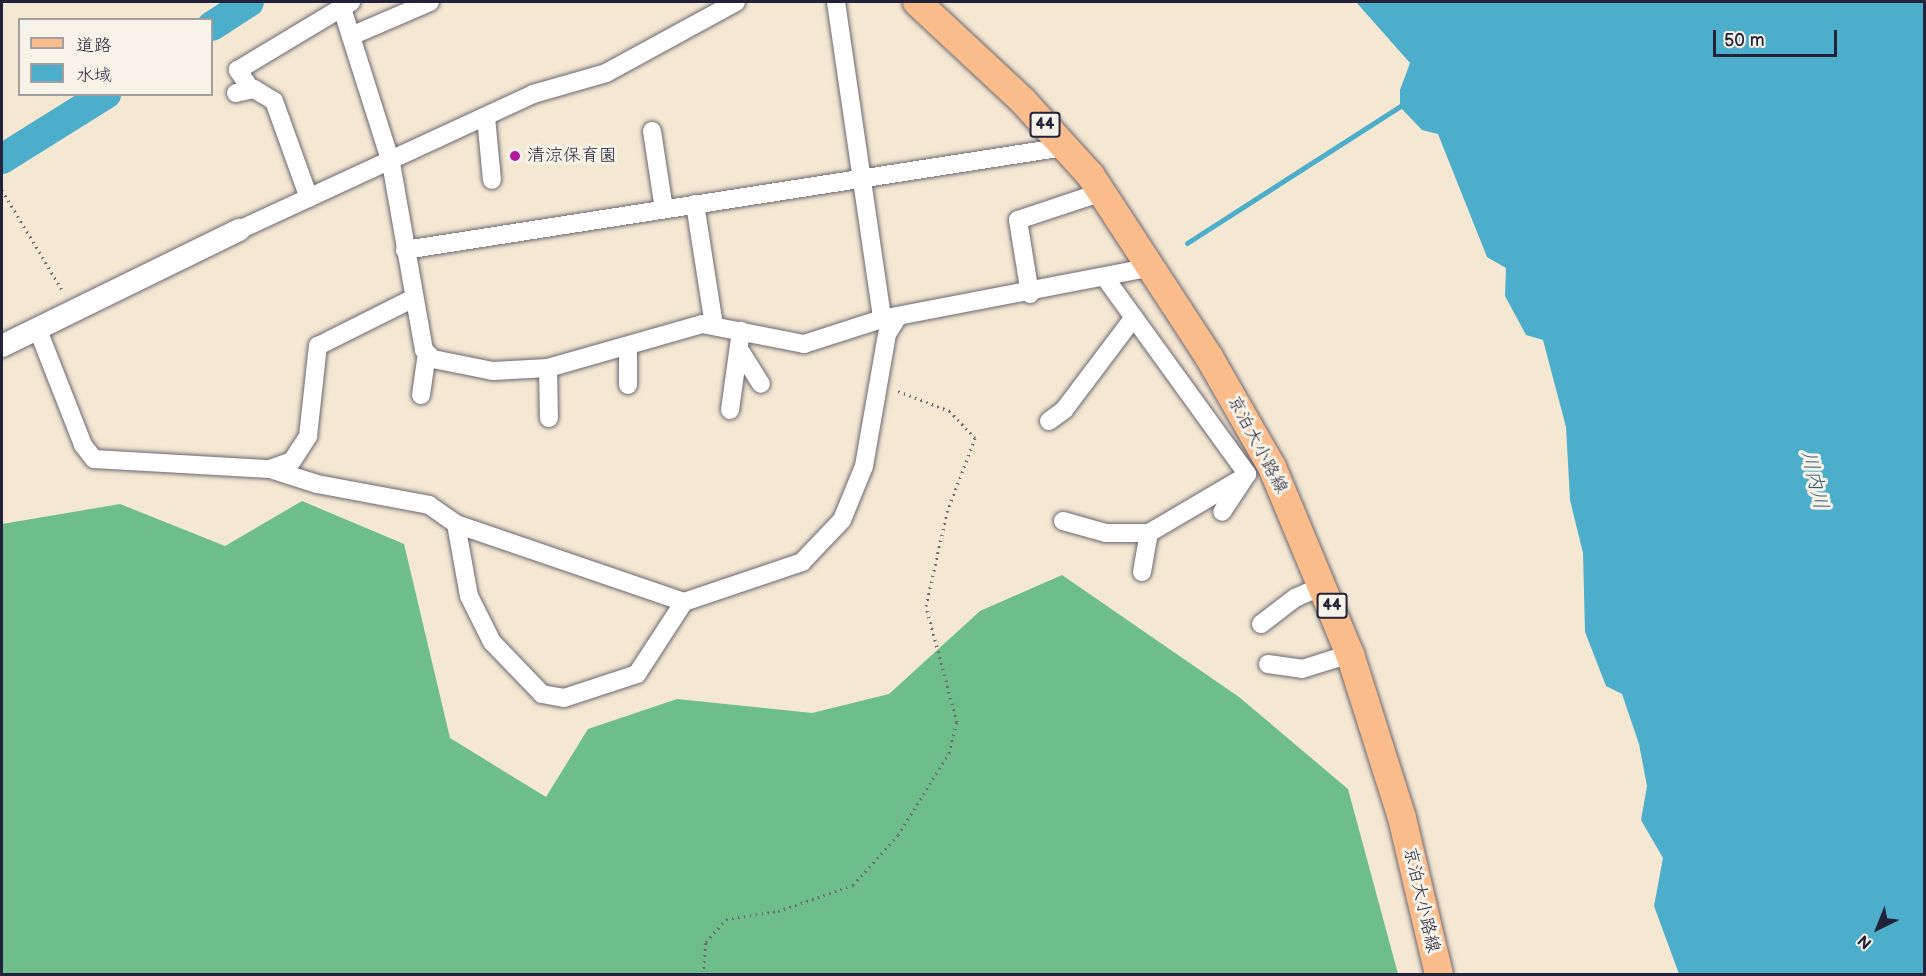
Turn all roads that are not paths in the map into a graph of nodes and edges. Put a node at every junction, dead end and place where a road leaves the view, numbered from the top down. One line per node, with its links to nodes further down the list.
1 (430, 2): 6 (street)
2 (736, 2): 7 (street)
3 (836, 2): 11 (street)
4 (917, 2): 9 (main road, 京泊大小路線 / 44)
5 (343, 4): 6 (street); 14 (street)
6 (351, 36): 10 (street)
7 (486, 117): 10 (street); 12 (street)
8 (652, 131): 16 (street)
9 (1064, 147): 11 (street); 13 (main road, 京泊大小路線 / 44)
10 (391, 163): 14 (street); 18 (street)
11 (861, 178): 15 (street); 24 (street)
12 (492, 180)
13 (1102, 192): 19 (main road, 京泊大小路線 / 44); 21 (street)
14 (309, 198): 17 (street)
15 (695, 204): 16 (street); 25 (street)
16 (664, 209): 18 (street)
17 (239, 230): 26 (street)
18 (405, 250): 22 (street)
19 (1153, 267): 20 (street); 39 (main road, 京泊大小路線 / 44)
20 (1106, 279): 21 (street); 23 (street)
21 (1030, 294): 24 (street)
22 (414, 298): 31 (street); 40 (street)
23 (1134, 317): 38 (street); 39 (street)
24 (890, 319): 27 (street); 47 (street)
25 (714, 325): 27 (street); 29 (street)
26 (38, 330): 28 (street); 40 (street)
27 (741, 331): 30 (street)
28 (2, 346)
29 (628, 346): 32 (street); 34 (street)
30 (739, 349): 33 (street); 36 (street)
31 (427, 353): 32 (street); 35 (street)
32 (548, 368): 37 (street)
33 (761, 384)
34 (628, 385)
35 (421, 396)
36 (730, 410)
37 (549, 418)
38 (1049, 421)
39 (1257, 467): 41 (street); 44 (street); 46 (main road, 京泊大小路線 / 44)
40 (270, 469): 43 (street)
41 (1222, 512)
42 (1063, 521): 44 (street)
43 (456, 524): 47 (street); 47 (street)
44 (1149, 533): 45 (street)
45 (1142, 572)
46 (1324, 585): 48 (street); 49 (main road, 京泊大小路線 / 44)
47 (684, 602)
48 (1261, 624)
49 (1350, 654): 50 (street); 51 (main road, 京泊大小路線 / 44)
50 (1268, 664)
51 (1439, 975)

